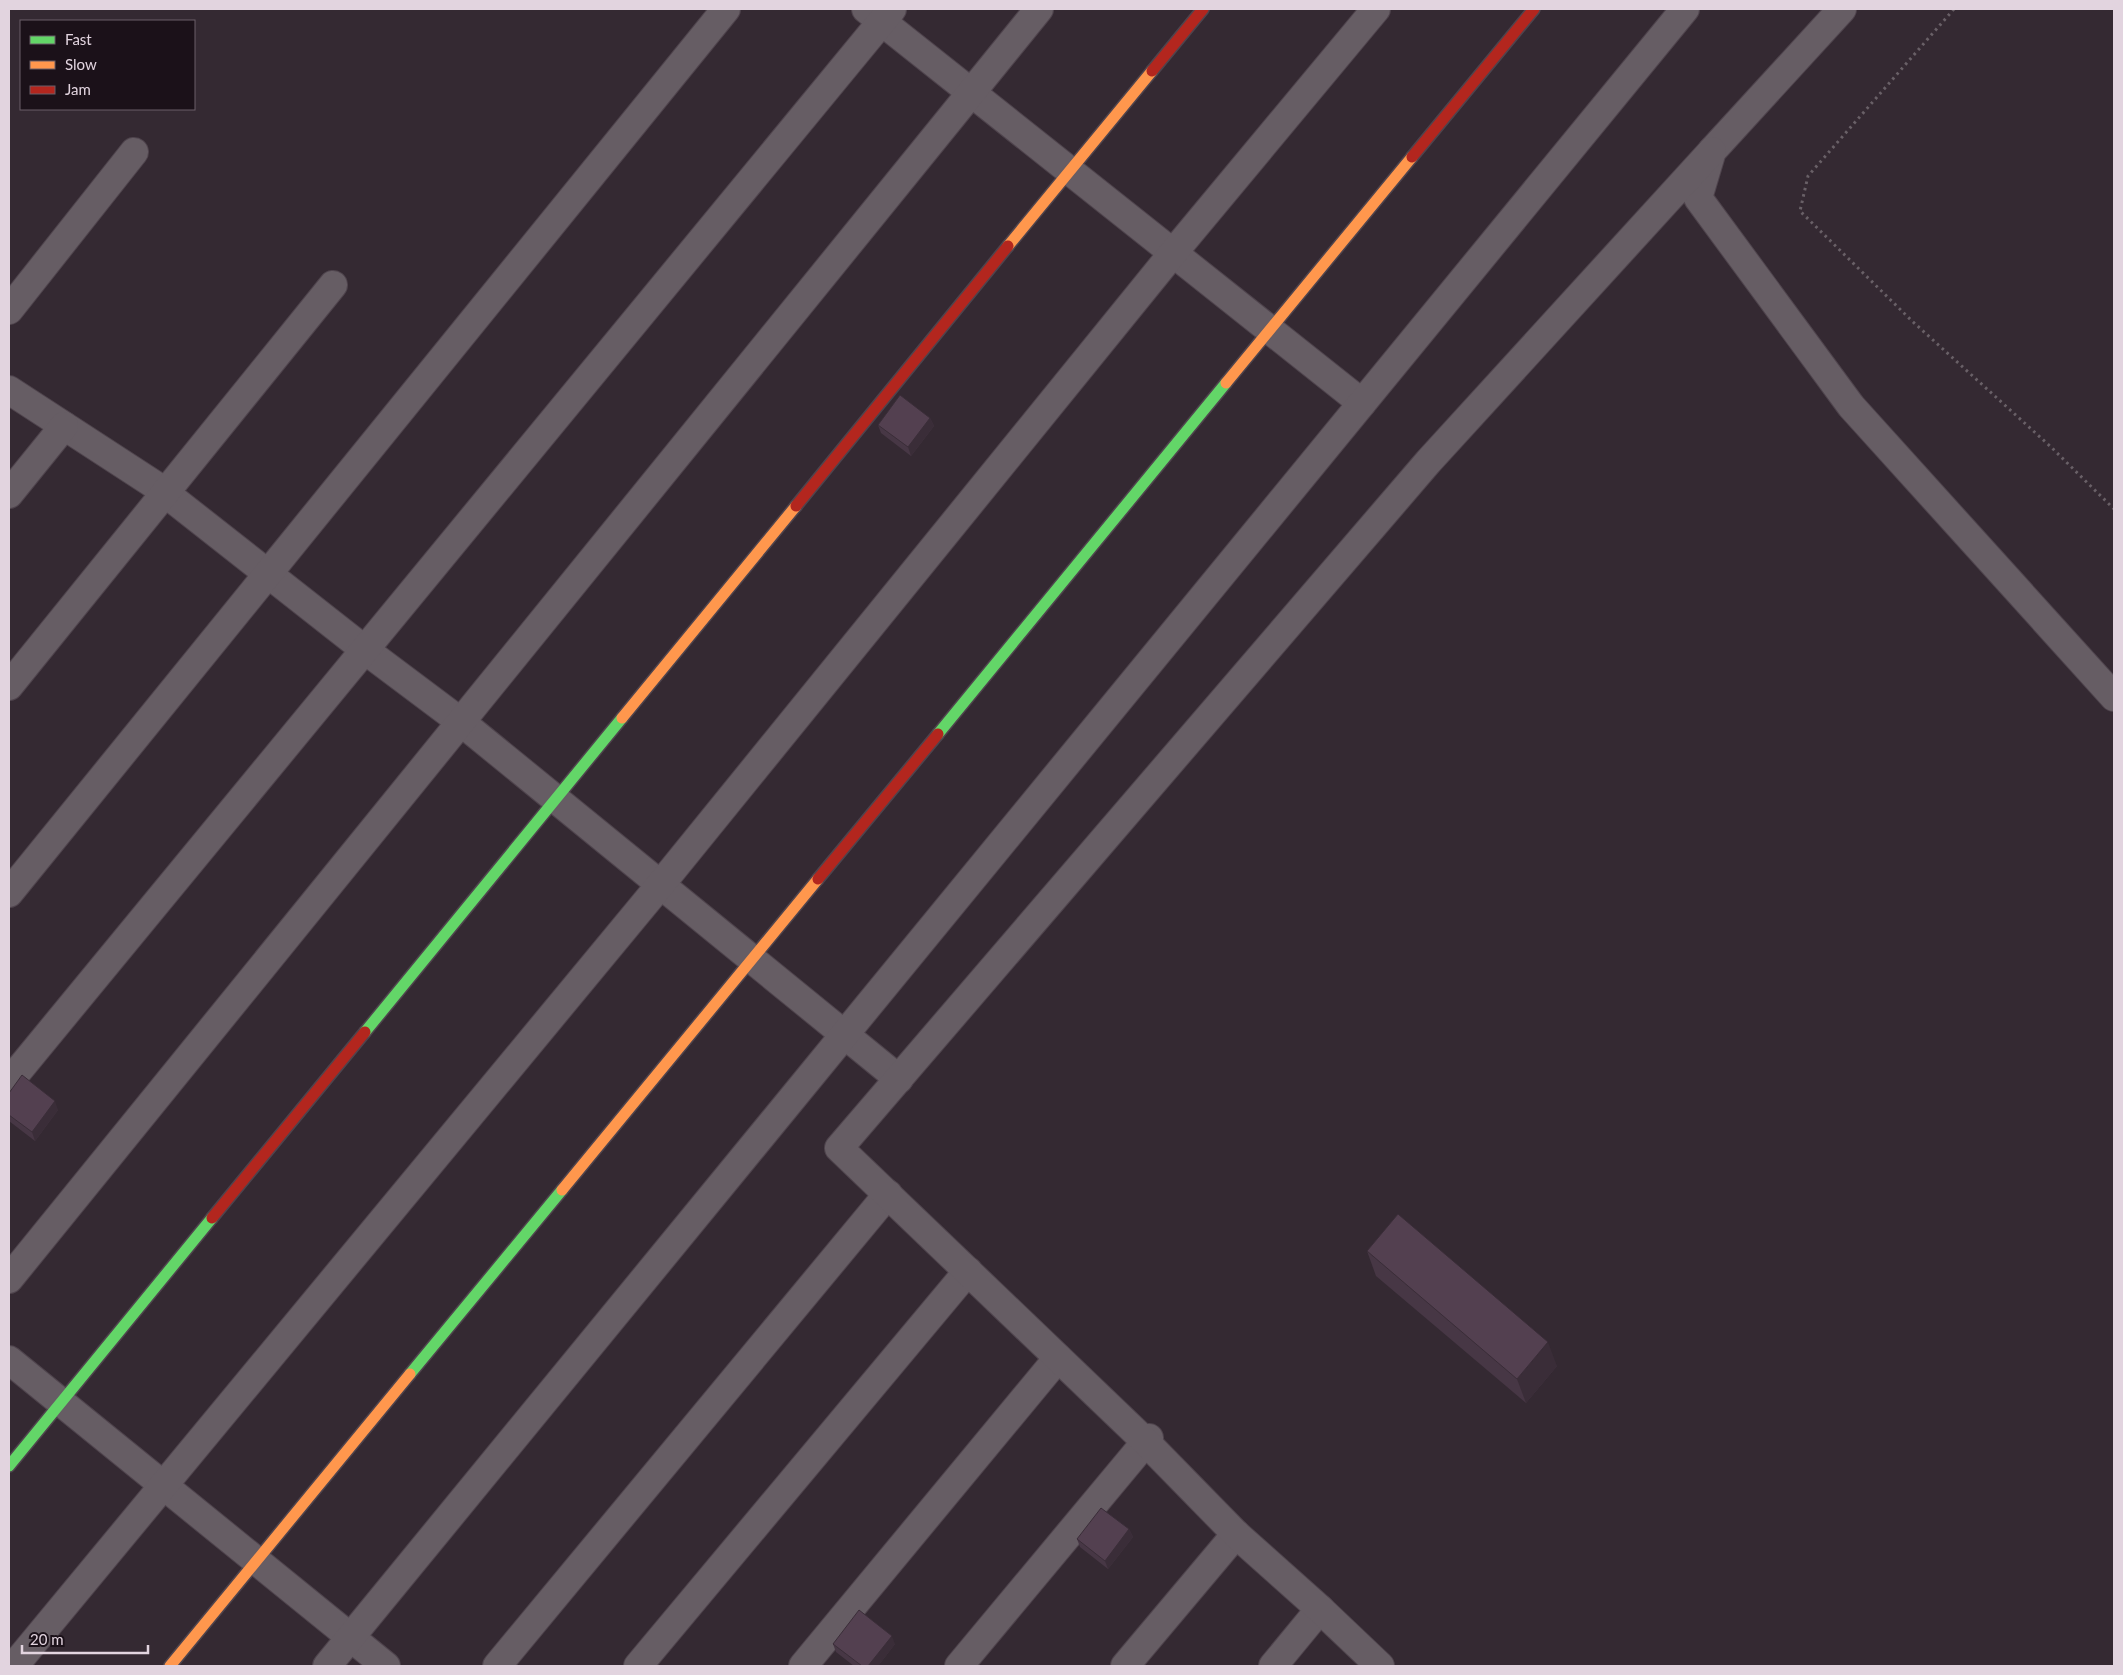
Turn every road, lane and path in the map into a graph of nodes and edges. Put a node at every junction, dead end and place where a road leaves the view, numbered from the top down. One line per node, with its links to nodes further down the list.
1 (726, 9): 24 (street)
2 (1039, 9): 10 (street)
3 (1203, 9): 13 (street)
4 (1376, 9): 14 (street)
5 (1534, 9): 17 (street)
6 (1685, 9): 19 (street)
7 (1842, 9): 11 (street)
8 (1954, 9): 23 (path)
9 (880, 13): 10 (street); 25 (street)
10 (971, 92): 13 (street); 28 (street)
11 (1712, 151): 27 (street); 34 (street)
12 (134, 152): 16 (street)
13 (1070, 171): 14 (street); 29 (street)
14 (1173, 253): 17 (street); 30 (street)
15 (333, 285): 21 (street)
16 (9, 310)
17 (1270, 330): 19 (street); 32 (street)
18 (9, 390): 20 (street)
19 (1362, 403): 33 (street)
20 (64, 426): 21 (street); 22 (street)
21 (165, 493): 24 (street); 26 (street)
22 (9, 494)
23 (2114, 509)
24 (268, 574): 25 (street); 31 (street)
25 (364, 650): 28 (street); 35 (street)
26 (9, 686)
27 (2114, 697)
28 (461, 722): 29 (street); 38 (street)
29 (556, 798): 30 (street); 41 (street)
30 (660, 884): 32 (street); 44 (street)
31 (9, 893)
32 (752, 959): 33 (street); 46 (street)
33 (845, 1034): 34 (street); 48 (street)
34 (899, 1079): 36 (street)
35 (9, 1082)
36 (888, 1194): 37 (street); 53 (street)
37 (968, 1271): 39 (street); 54 (street)
38 (9, 1279)
39 (1058, 1358): 42 (street); 55 (street)
40 (9, 1360): 41 (street)
41 (61, 1402): 43 (street); 44 (street)
42 (1147, 1439): 45 (street); 56 (street)
43 (9, 1466)
44 (164, 1485): 46 (street); 49 (street)
45 (1236, 1534): 47 (street); 57 (street)
46 (257, 1561): 48 (street); 50 (street)
47 (1320, 1609): 58 (street); 59 (street)
48 (350, 1637): 51 (street); 52 (street)
49 (14, 1666)
50 (170, 1666)
51 (327, 1666)
52 (386, 1666)
53 (497, 1666)
54 (638, 1666)
55 (803, 1666)
56 (959, 1666)
57 (1125, 1666)
58 (1273, 1666)
59 (1380, 1666)

